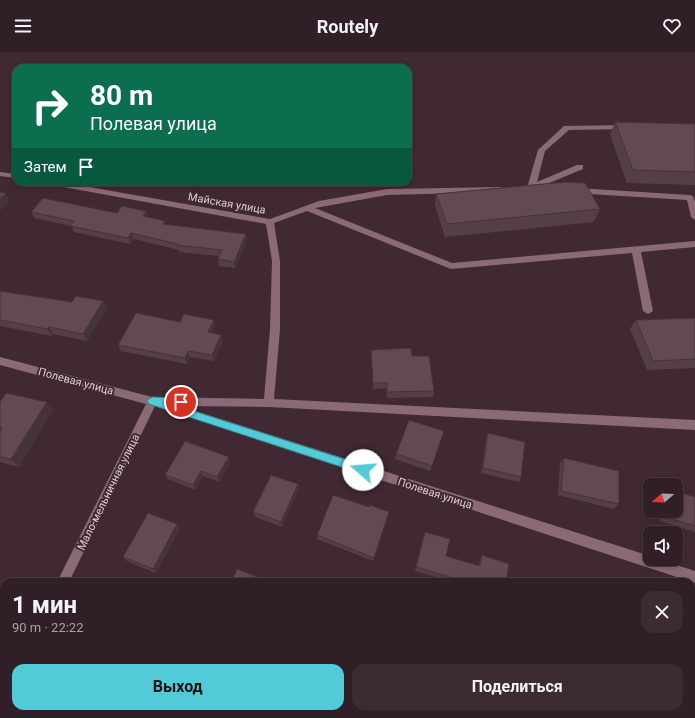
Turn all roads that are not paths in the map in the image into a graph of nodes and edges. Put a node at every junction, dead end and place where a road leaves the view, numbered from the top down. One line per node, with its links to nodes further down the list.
1 (638, 126): 7 (street)
2 (580, 167): 7 (street)
3 (0, 174): 4 (street)
4 (12, 176)
5 (69, 186): 12 (street, Майская улица)
6 (507, 188): 10 (street)
7 (527, 188): 8 (street)
8 (546, 189)
9 (570, 190): 11 (street)
10 (307, 208): 12 (street); 14 (street)
11 (695, 217)
12 (270, 222): 18 (street, Майская улица)
13 (695, 244): 14 (street)
14 (636, 249): 15 (street)
15 (648, 311)
16 (0, 361): 17 (street, Полевая улица)
17 (152, 401): 18 (street, Полевая улица); 20 (street, Полевая улица); 21 (street, Мало-мельничная улица)
18 (270, 404): 19 (street, Полевая улица)
19 (695, 424)
20 (695, 577)
21 (65, 578)

